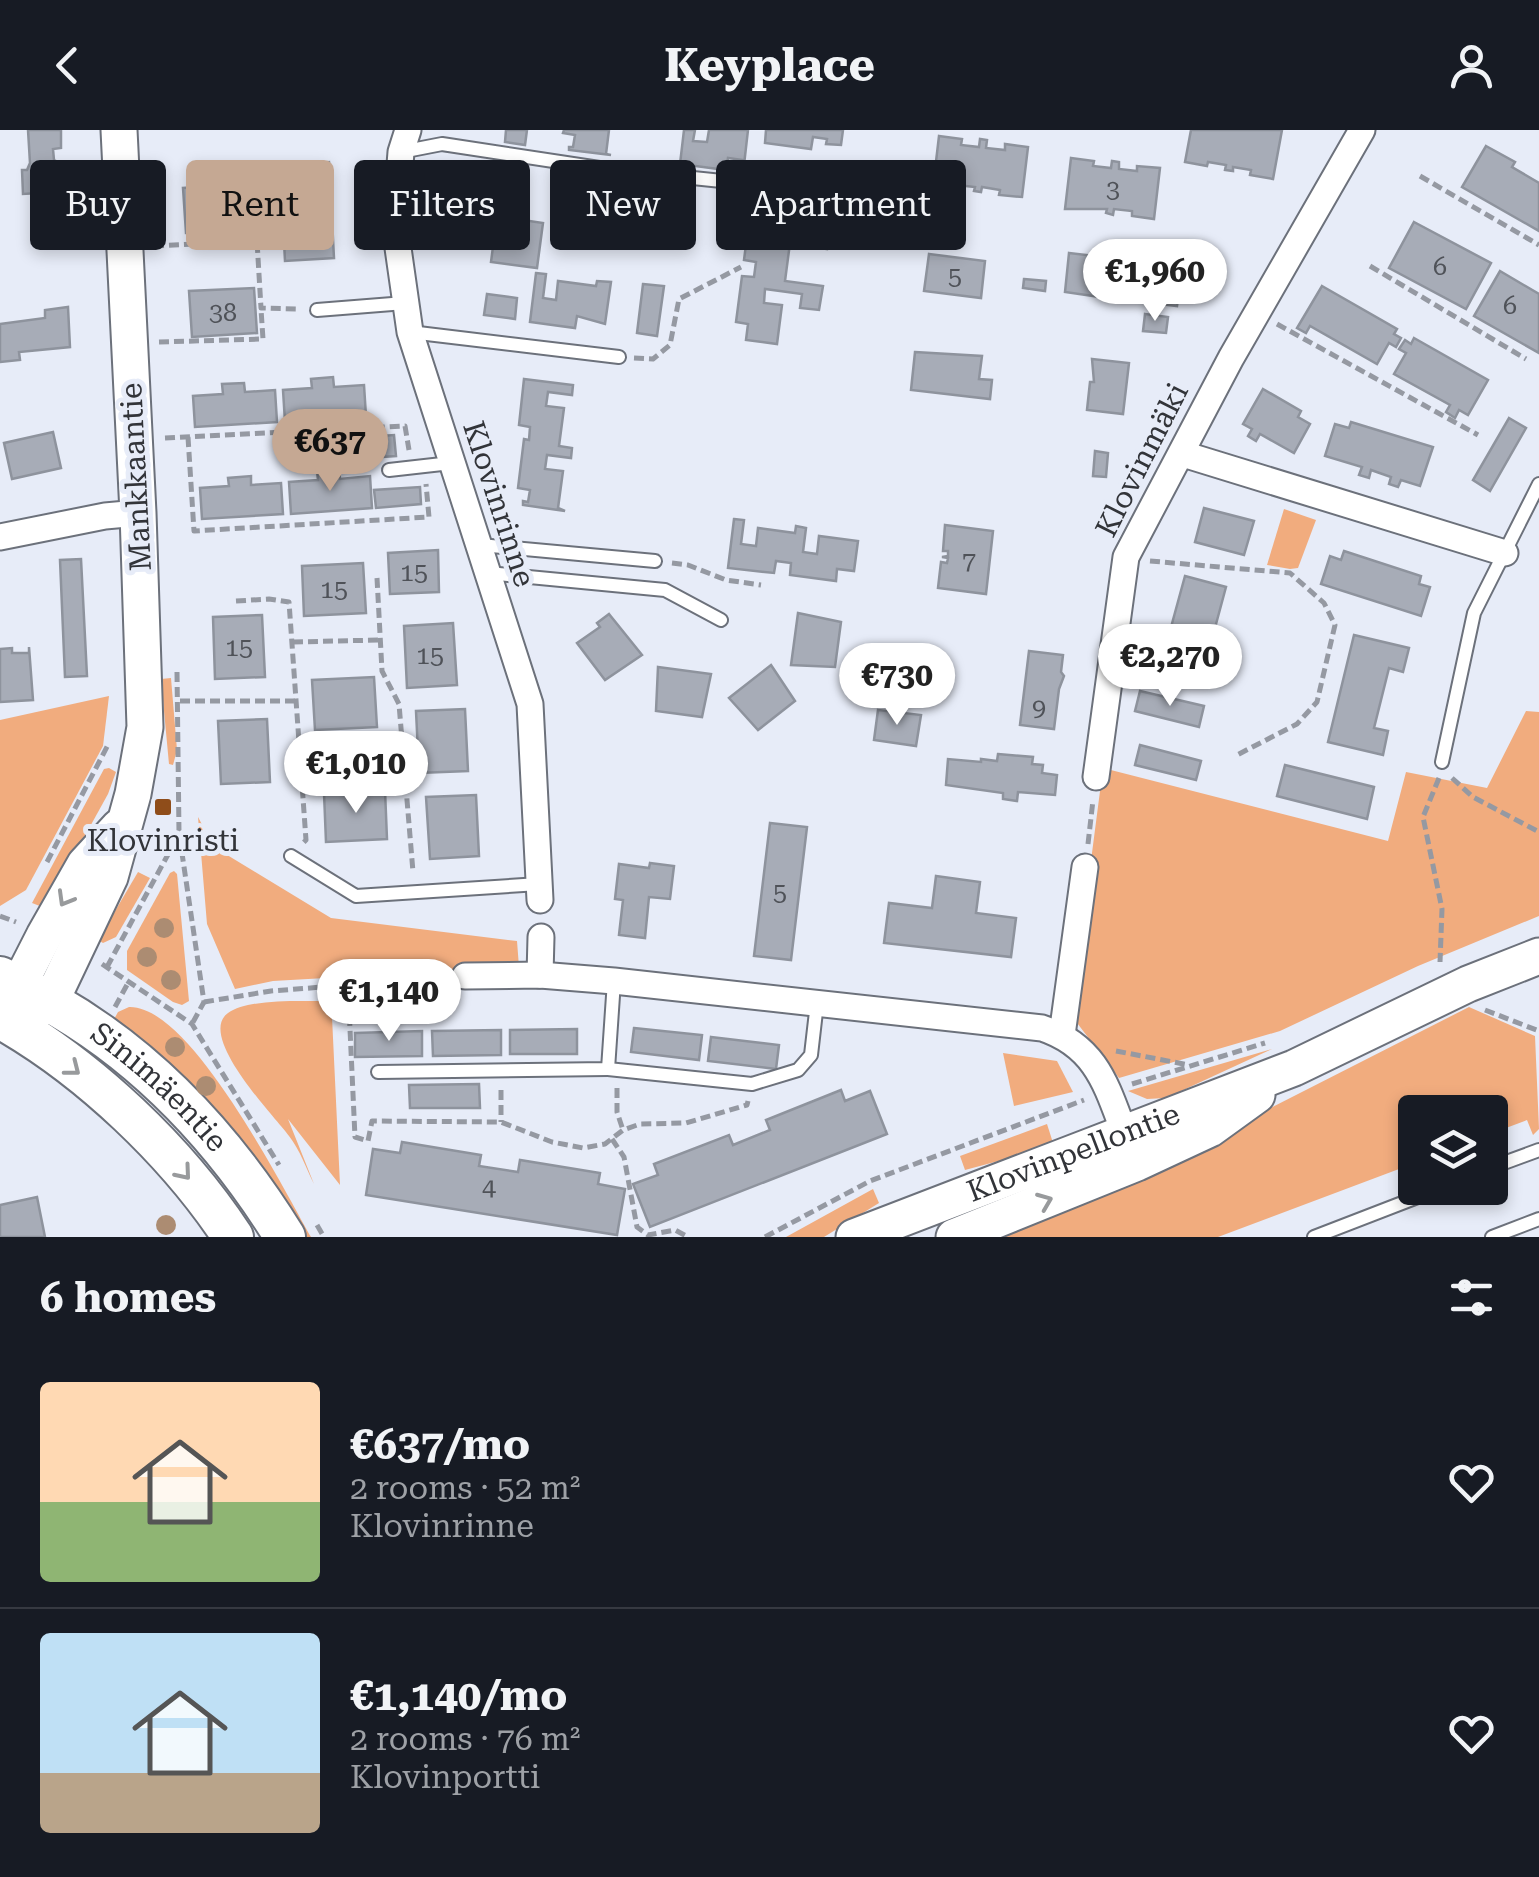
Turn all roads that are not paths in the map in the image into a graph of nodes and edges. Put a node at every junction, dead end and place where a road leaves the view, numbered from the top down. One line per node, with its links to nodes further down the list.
1 (119, 130): 13 (main road, Mankkaantie)
2 (1362, 130): 9 (street, Klovinmäki)
3 (404, 141): 4 (lane); 5 (street, Klovinrinne)
4 (716, 181)
5 (406, 303): 6 (lane); 7 (street, Klovinrinne)
6 (317, 310)
7 (410, 332): 8 (lane); 10 (street, Klovinrinne)
8 (619, 358)
9 (1183, 454): 16 (street); 21 (street, Klovinmäki)
10 (452, 463): 11 (lane); 15 (street, Klovinrinne)
11 (389, 470)
12 (1539, 484): 16 (lane)
13 (138, 513): 14 (street); 22 (main road, Mankkaantie)
14 (0, 537)
15 (477, 545): 17 (lane); 18 (street, Klovinrinne)
16 (1505, 553): 20 (lane)
17 (655, 560)
18 (486, 573): 19 (lane); 25 (street, Klovinrinne)
19 (721, 620)
20 (1442, 762)
21 (1096, 777)
22 (123, 822): 31 (main road, Mankkaantie, one-way to 31); 31 (main road, Mankkaantie)
23 (290, 856): 25 (lane)
24 (1085, 867): 33 (street)
25 (540, 892)
26 (541, 937): 28 (street)
27 (1539, 956): 36 (main road, Klovinpellontie)
28 (540, 975): 29 (street); 30 (street)
29 (465, 976)
30 (614, 981): 32 (street); 34 (lane)
31 (17, 1002): 41 (main road, Sinimäentie); 42 (main road, Sinimäentie, one-way to 42)
32 (817, 1003): 33 (street); 34 (lane)
33 (1069, 1039): 36 (street)
34 (614, 1070): 35 (lane)
35 (378, 1072)
36 (1131, 1147): 43 (main road, Klovinpellontie); 44 (main road, Klovinpellontie, one-way to 36)
37 (1539, 1150): 38 (lane)
38 (1508, 1161)
39 (1398, 1205): 45 (lane)
40 (1539, 1219): 46 (lane)
41 (300, 1229)
42 (233, 1237)
43 (854, 1237)
44 (954, 1237)
45 (1314, 1237)
46 (1492, 1237)

